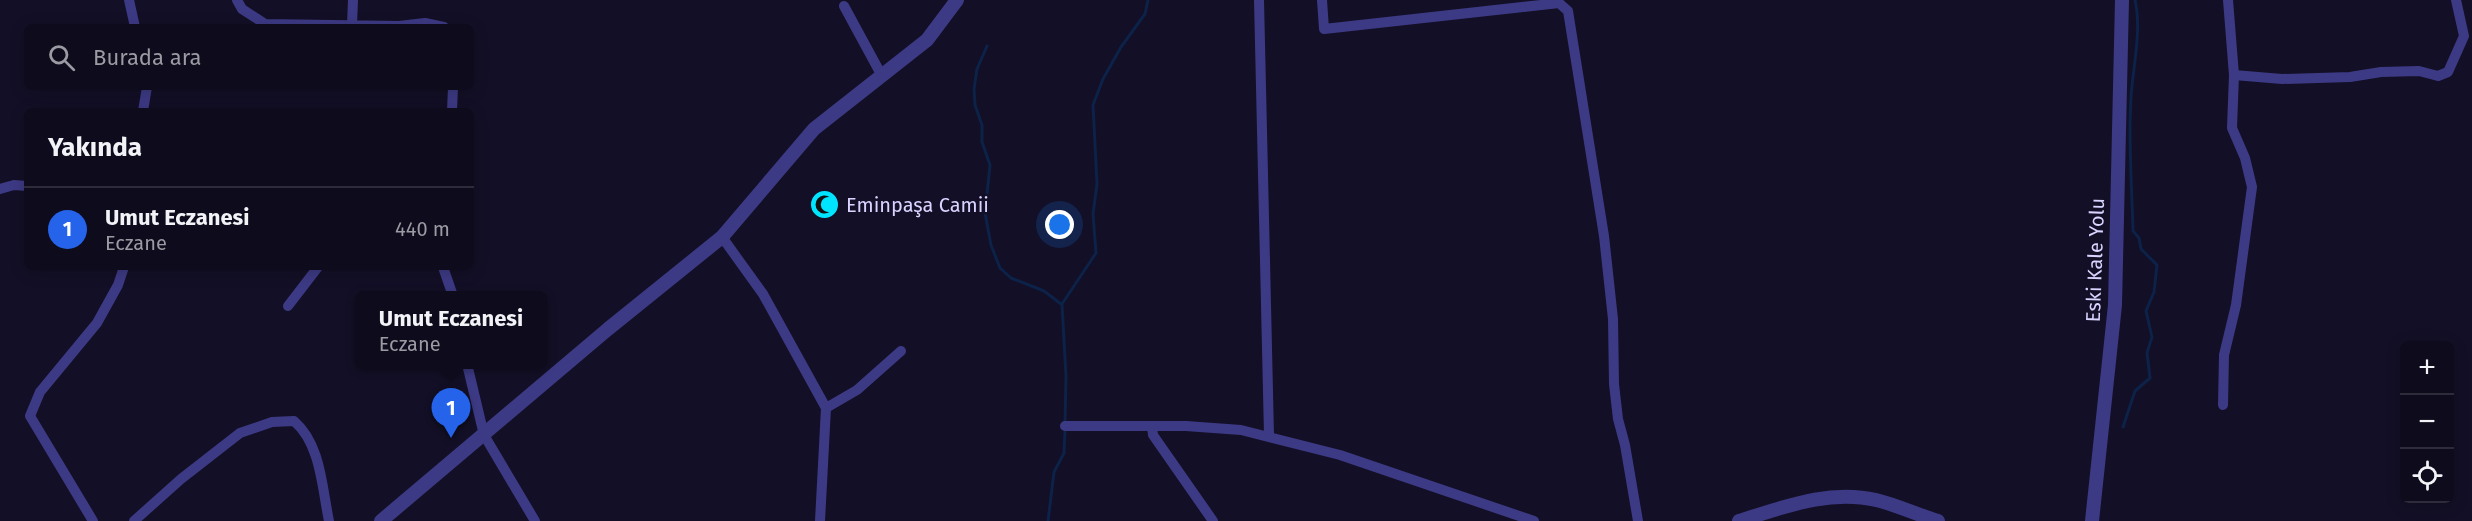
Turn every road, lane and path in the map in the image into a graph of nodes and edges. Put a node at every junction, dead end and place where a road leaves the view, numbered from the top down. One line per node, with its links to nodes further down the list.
1 (129, 0): 12 (street)
2 (237, 0): 13 (street)
3 (353, 0): 14 (street)
4 (957, 0): 17 (street)
5 (1259, 0): 37 (street)
6 (1322, 0): 10 (street)
7 (2122, 0): 49 (street, Eski Kale Yolu)
8 (2228, 0): 16 (street)
9 (2456, 0): 15 (street)
10 (1559, 2): 47 (street)
11 (844, 6): 17 (street)
12 (134, 24)
13 (266, 24)
14 (352, 24)
15 (2468, 36): 16 (street)
16 (2234, 75): 32 (street)
17 (882, 76): 24 (street)
18 (146, 90): 20 (street)
19 (453, 90): 21 (street)
20 (144, 108)
21 (452, 108)
22 (24, 186): 23 (street)
23 (0, 189)
24 (722, 237): 33 (street); 36 (street)
25 (123, 270): 39 (street)
26 (315, 270): 29 (street)
27 (445, 270): 28 (street)
28 (451, 291)
29 (288, 306)
30 (901, 351): 33 (street)
31 (468, 369): 36 (street)
32 (2223, 405)
33 (825, 408): 44 (street)
34 (1065, 426): 35 (street)
35 (1152, 426): 37 (street); 45 (street)
36 (484, 435): 42 (street); 43 (street)
37 (1269, 435): 46 (street)
38 (1934, 520): 48 (street)
39 (93, 521)
40 (134, 521): 41 (street)
41 (329, 521)
42 (381, 521)
43 (535, 521)
44 (820, 521)
45 (1213, 521)
46 (1534, 521)
47 (1638, 521)
48 (1739, 521)
49 (2092, 521)

